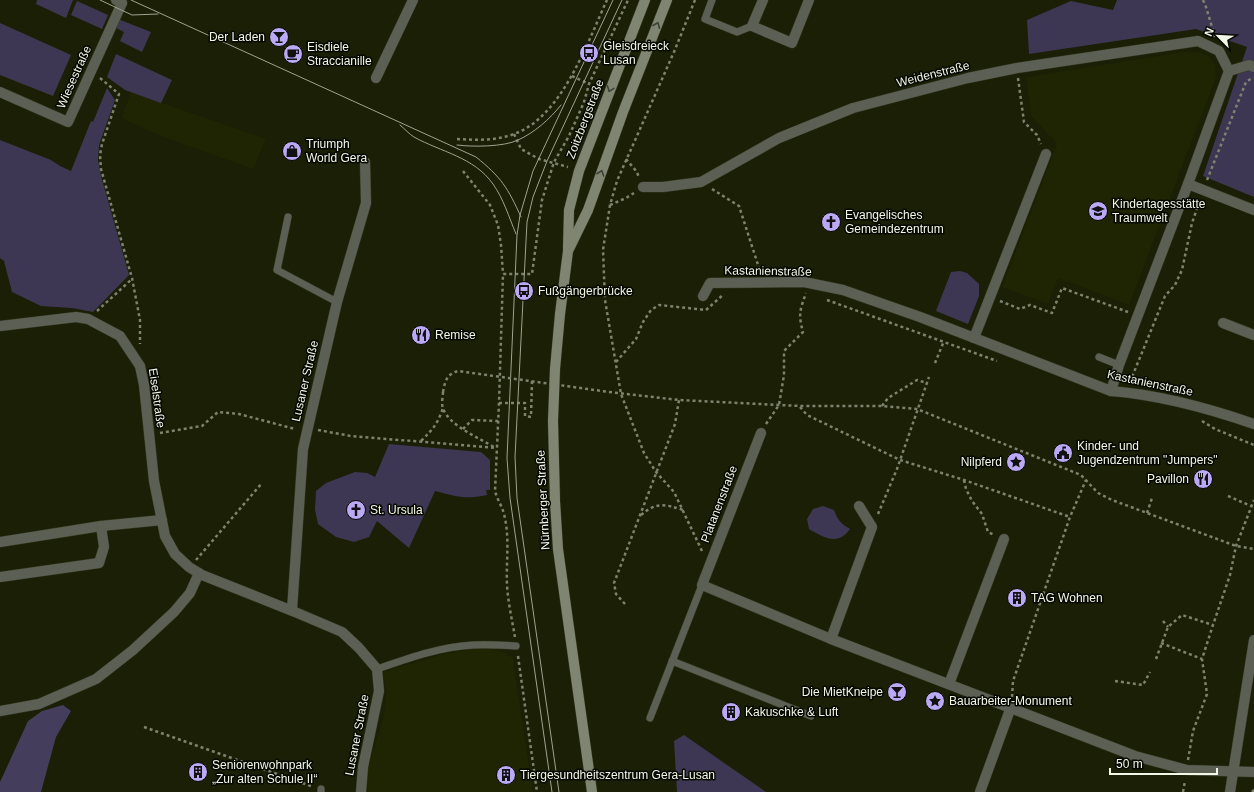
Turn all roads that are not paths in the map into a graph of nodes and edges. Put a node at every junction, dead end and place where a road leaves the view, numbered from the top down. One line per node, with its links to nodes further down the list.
1 (413, 0): 11 (street)
2 (645, 0): 19 (main road, Zoitzbergstraße, one-way to 19)
3 (667, 0): 19 (main road, Nürnberger Straße, one-way to 3)
4 (712, 0): 8 (lane)
5 (763, 0): 8 (street)
6 (809, 0): 8 (street)
7 (119, 1): 12 (street, Wiesestraße)
8 (752, 26)
9 (1254, 67): 10 (street)
10 (1229, 72): 15 (street); 16 (street, Weidenstraße)
11 (376, 78)
12 (0, 92)
13 (1046, 154): 25 (street)
14 (365, 162): 21 (street, Lusaner Straße)
15 (1188, 184): 17 (street); 27 (street)
16 (643, 187)
17 (1254, 210)
18 (288, 217): 21 (lane)
19 (568, 251): 53 (main road, Nürnberger Straße)
20 (703, 296): 25 (street, Kastanienstraße)
21 (336, 302): 39 (street, Lusaner Straße)
22 (1223, 323): 24 (street)
23 (0, 326): 32 (street, Eiselstraße)
24 (1254, 335)
25 (974, 338): 28 (street, Kastanienstraße)
26 (1099, 357): 27 (lane)
27 (1119, 365): 28 (street)
28 (1111, 391): 29 (street, Kastanienstraße)
29 (1254, 424)
30 (761, 433): 38 (street, Platanenstraße)
31 (859, 506): 40 (street)
32 (162, 520): 33 (street); 36 (street, Eiselstraße)
33 (101, 526): 35 (street); 37 (street)
34 (1004, 539): 45 (street)
35 (0, 542)
36 (199, 573): 39 (street); 47 (street)
37 (0, 577)
38 (702, 586): 40 (street); 43 (lane, Platanenstraße)
39 (292, 610): 44 (street)
40 (831, 639): 45 (street)
41 (1254, 640): 50 (street)
42 (516, 646): 44 (lane)
43 (672, 661): 48 (lane); 49 (lane, Platanenstraße)
44 (377, 669): 52 (street, Lusaner Straße)
45 (949, 684): 46 (street)
46 (1011, 707): 50 (street); 54 (street)
47 (0, 711)
48 (811, 716)
49 (650, 718)
50 (1233, 772): 51 (street); 55 (street)
51 (1254, 772)
52 (361, 792)
53 (592, 792)
54 (980, 792)
55 (1230, 792)

